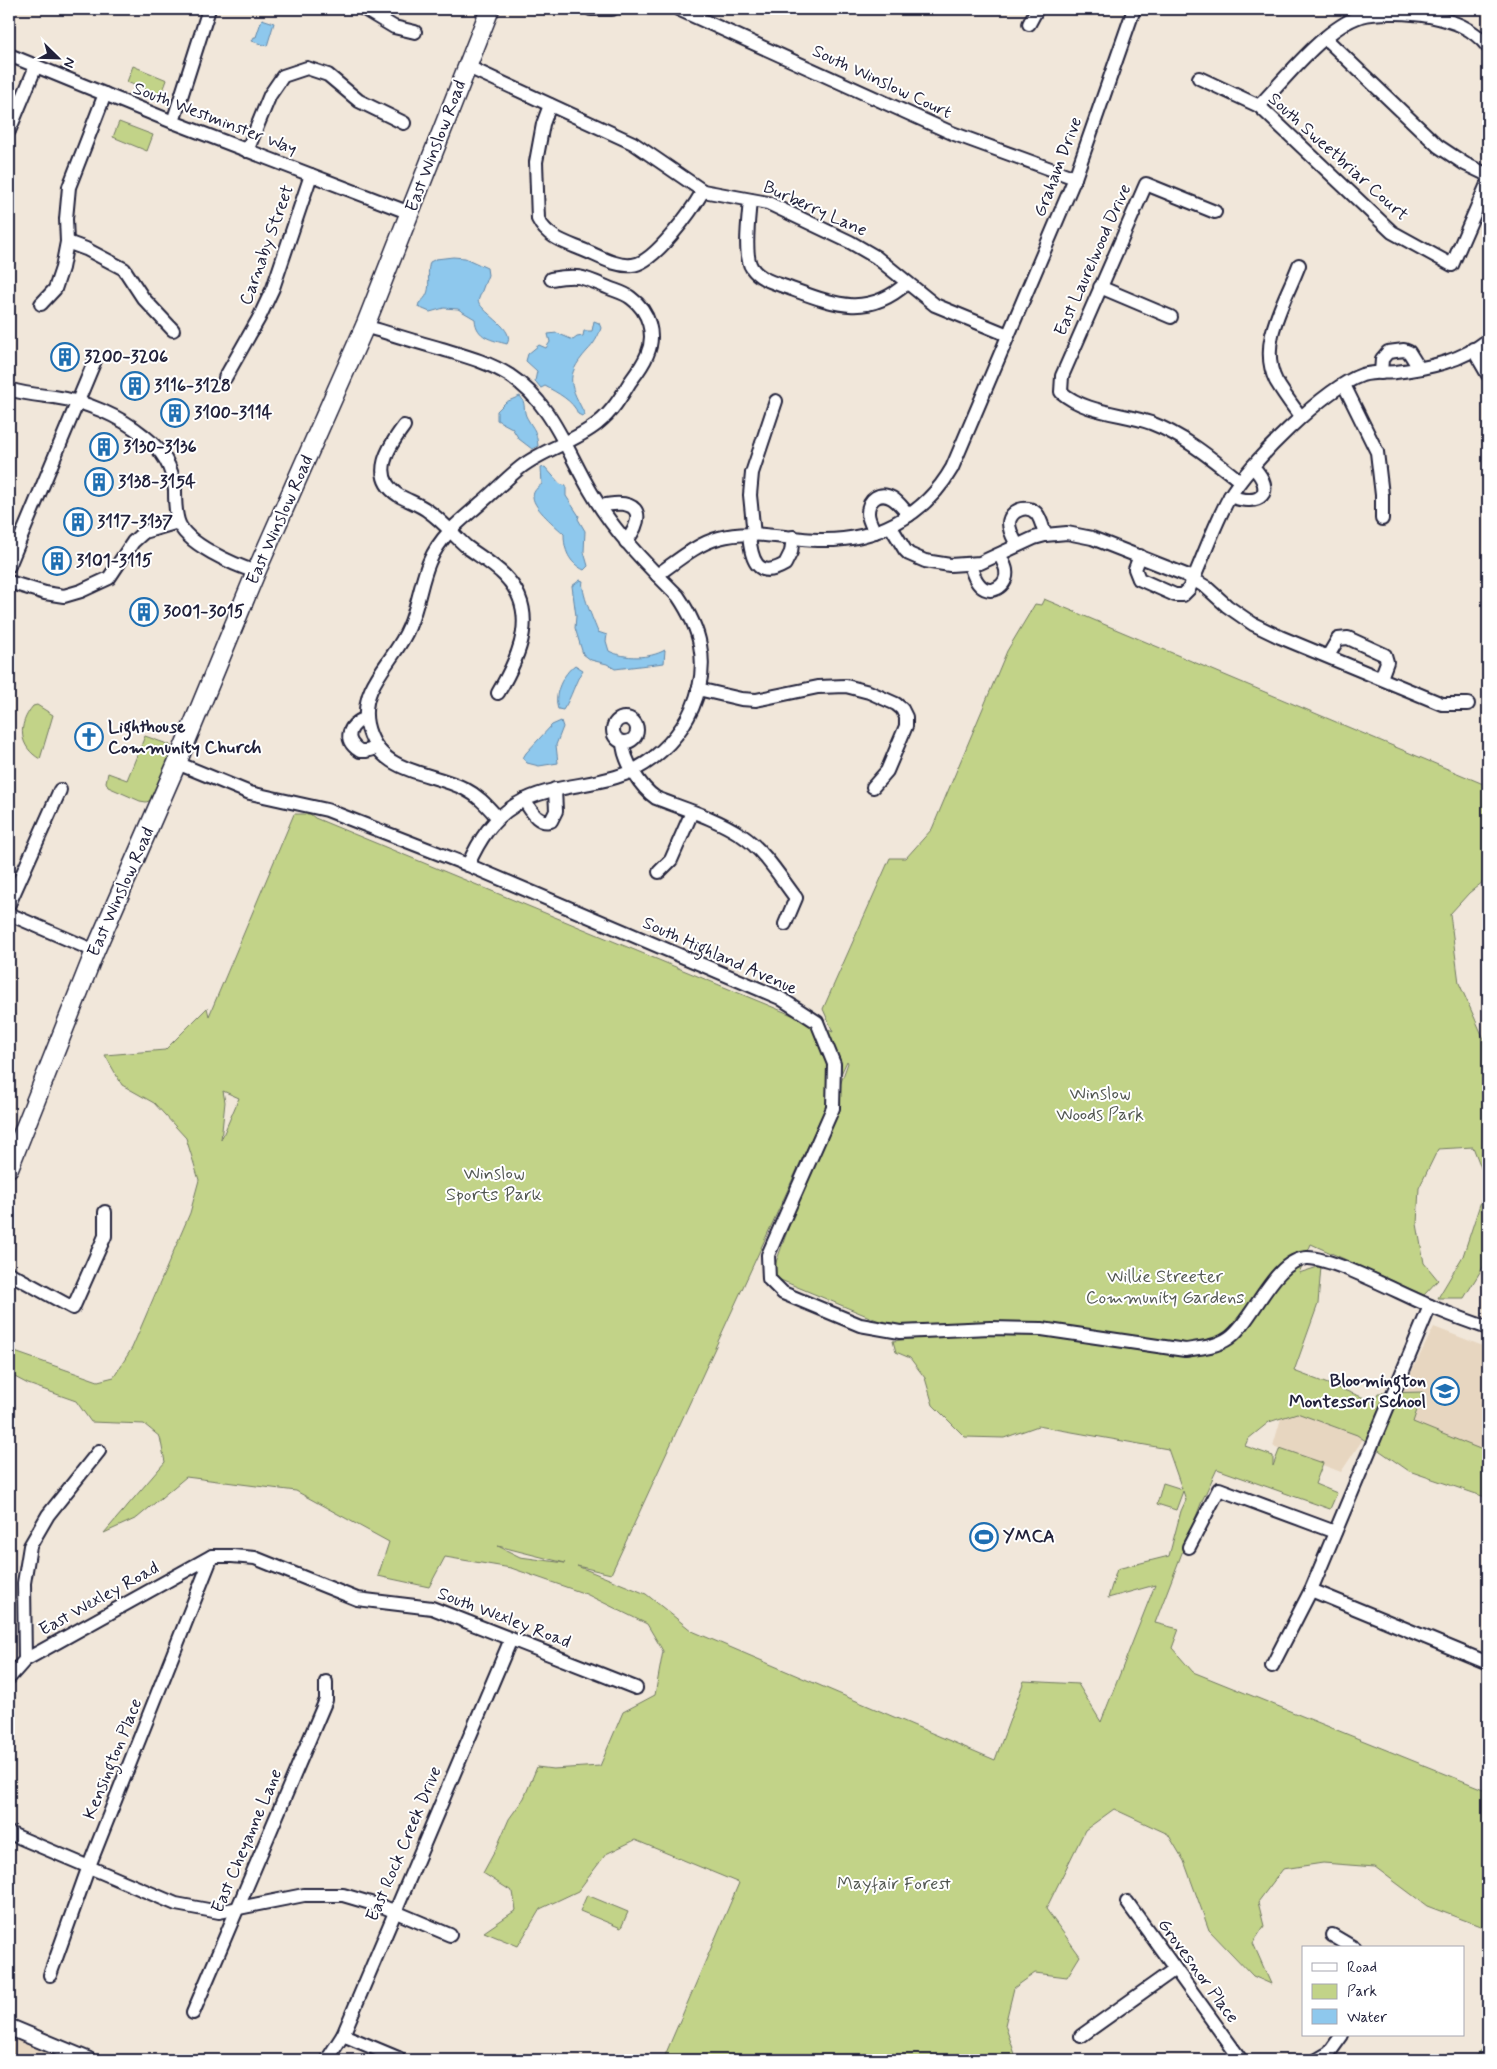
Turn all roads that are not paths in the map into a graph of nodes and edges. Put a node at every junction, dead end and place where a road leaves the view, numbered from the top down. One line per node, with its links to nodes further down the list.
1 (209, 9): 20 (street)
2 (364, 9): 10 (street)
3 (490, 9): 15 (main road, East Winslow Road)
4 (591, 9): 5 (street)
5 (612, 9)
6 (678, 9): 26 (street, South Winslow Court)
7 (1037, 9): 9 (street)
8 (1134, 9): 26 (street, Graham Drive)
9 (1029, 24)
10 (415, 32)
11 (1325, 38): 12 (street); 19 (street); 24 (street)
12 (1488, 47)
13 (9, 55): 14 (street, South Westminster Way)
14 (36, 66): 17 (street, South Westminster Way); 22 (street)
15 (466, 66): 18 (street, Burberry Lane); 31 (main road, East Winslow Road)
16 (1199, 78): 19 (street, South Sweetbriar Court)
17 (105, 94): 20 (street, South Westminster Way); 32 (street)
18 (550, 105): 28 (street, Burberry Lane); 28 (street)
19 (1259, 106): 27 (street, South Sweetbriar Court)
20 (173, 122): 23 (street, South Westminster Way)
21 (404, 123): 23 (street)
22 (9, 131)
23 (247, 151): 25 (street, South Westminster Way)
24 (1488, 175)
25 (311, 176): 31 (street, South Westminster Way); 48 (street, Carnaby Street)
26 (1075, 178): 41 (street, Graham Drive)
27 (1488, 182)
28 (703, 191): 29 (street, Burberry Lane)
29 (750, 200): 35 (street, Burberry Lane); 35 (street)
30 (1215, 212): 36 (street, East Laurelwood Drive)
31 (410, 214): 39 (main road, East Winslow Road)
32 (67, 242): 37 (street); 40 (street)
33 (1299, 265): 53 (street)
34 (551, 279): 55 (street)
35 (907, 283): 41 (street, Burberry Lane)
36 (1100, 288): 38 (street); 57 (street, East Laurelwood Drive)
37 (41, 304)
38 (1171, 317)
39 (365, 326): 55 (street); 75 (main road, East Winslow Road)
40 (172, 330)
41 (1008, 335): 60 (street, Graham Drive)
42 (1488, 340): 43 (street)
43 (1473, 350): 45 (street); 47 (street)
44 (96, 358): 52 (street)
45 (1419, 368): 46 (street); 46 (street)
46 (1381, 373): 49 (street)
47 (1488, 375)
48 (225, 378)
49 (1344, 385): 53 (street); 61 (street)
50 (9, 389): 52 (street)
51 (776, 401): 66 (street)
52 (77, 402): 62 (street); 74 (street)
53 (1300, 416): 56 (street)
54 (404, 426): 64 (street)
55 (565, 443): 59 (street); 64 (street)
56 (1253, 467): 57 (street); 58 (street)
57 (1240, 481): 58 (street)
58 (1230, 496): 77 (street)
59 (600, 506): 69 (street); 69 (street)
60 (909, 516): 63 (street, Graham Drive); 65 (street)
61 (1382, 519)
62 (178, 522): 75 (street); 78 (street)
63 (891, 527): 65 (street, Graham Drive); 73 (street)
64 (450, 531): 82 (street); 84 (street)
65 (875, 532): 68 (street, Graham Drive)
66 (752, 535): 68 (street, Graham Drive); 68 (street); 76 (street, Graham Drive)
67 (1045, 535): 70 (street); 70 (street); 72 (street)
68 (793, 537)
69 (626, 542): 76 (street)
70 (1017, 546): 71 (street)
71 (1000, 555): 73 (street); 73 (street)
72 (1140, 556): 77 (street); 77 (street)
73 (970, 565)
74 (9, 566)
75 (256, 572): 87 (main road, East Winslow Road)
76 (657, 575): 81 (street)
77 (1193, 579): 79 (street)
78 (9, 582)
79 (1328, 656): 80 (street); 80 (street)
80 (1380, 678): 83 (street)
81 (698, 689): 88 (street); 89 (street)
82 (498, 693)
83 (1468, 704)
84 (366, 718): 86 (street); 86 (street)
85 (623, 742): 88 (street)
86 (377, 748): 94 (street)
87 (177, 763): 95 (street, South Highland Avenue); 100 (main road, East Winslow Road)
88 (633, 770): 90 (street); 93 (street)
89 (874, 787)
90 (555, 789): 92 (street); 92 (street)
91 (60, 790): 97 (street)
92 (524, 800): 94 (street)
93 (692, 812): 96 (street); 99 (street)
94 (498, 818): 95 (street)
95 (468, 865): 104 (street, South Highland Avenue)
96 (659, 872)
97 (9, 904)
98 (9, 914): 100 (street)
99 (785, 924)
100 (95, 951): 101 (main road, East Winslow Road)
101 (9, 1168)
102 (105, 1212): 103 (street)
103 (9, 1273)
104 (1430, 1306): 105 (street, South Highland Avenue); 107 (street)
105 (1488, 1328)
106 (99, 1451): 112 (street)
107 (1335, 1532): 108 (street); 110 (street)
108 (1189, 1547)
109 (212, 1556): 111 (street, South Wexley Road); 112 (street, East Wexley Road); 119 (street, Kensington Place)
110 (1311, 1590): 113 (street); 114 (street)
111 (511, 1639): 117 (street, South Wexley Road); 122 (street, East Rock Creek Drive)
112 (25, 1660): 115 (street, East Wexley Road)
113 (1488, 1663)
114 (1272, 1666)
115 (9, 1678)
116 (326, 1682): 121 (street, East Cheyanne Lane)
117 (636, 1688)
118 (9, 1833): 119 (street)
119 (90, 1866): 121 (street); 127 (street, Kensington Place)
120 (1127, 1902): 126 (street, Grovesnor Place)
121 (238, 1907): 122 (street); 128 (street, East Cheyanne Lane)
122 (394, 1911): 123 (street); 130 (street, East Rock Creek Drive)
123 (450, 1935)
124 (1332, 1935): 125 (street)
125 (1351, 1946)
126 (1175, 1969): 131 (street); 136 (street, Grovesnor Place)
127 (50, 1975)
128 (193, 2013)
129 (9, 2027): 133 (street)
130 (342, 2035): 134 (street, East Rock Creek Drive); 135 (street)
131 (1081, 2036)
132 (1341, 2036): 137 (street)
133 (88, 2060)
134 (326, 2060)
135 (399, 2060)
136 (1241, 2060)
137 (1318, 2060)

